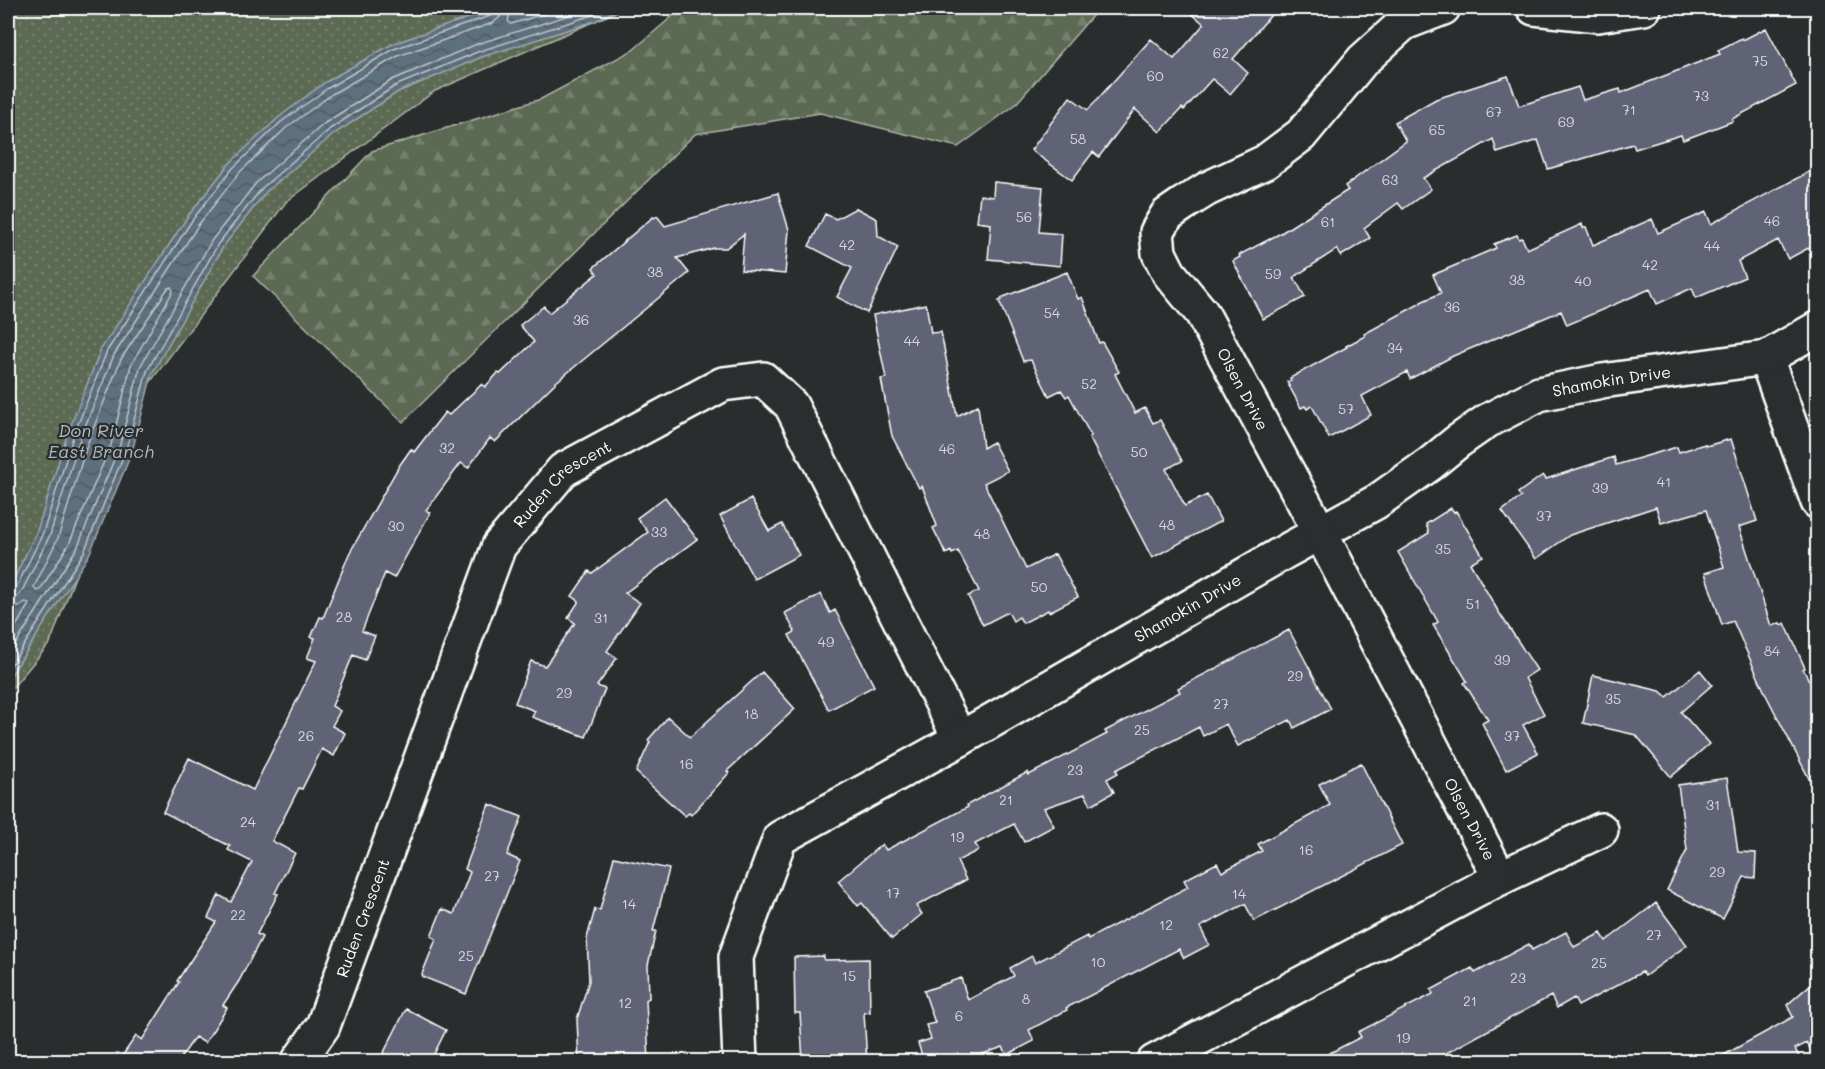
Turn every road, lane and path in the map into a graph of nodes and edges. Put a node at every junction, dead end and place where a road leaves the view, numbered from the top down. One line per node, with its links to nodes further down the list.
1 (1443, 8): 7 (street, Olsen Drive)
2 (1534, 8): 3 (street)
3 (1644, 8)
4 (1818, 328): 5 (street, Shamokin Drive)
5 (1766, 358): 6 (street); 7 (street, Shamokin Drive)
6 (1818, 502)
7 (1320, 532): 8 (street, Shamokin Drive); 10 (street, Olsen Drive)
8 (960, 739): 11 (street, Ruden Crescent); 12 (street, Shamokin Drive)
9 (1601, 830): 10 (street, Olsen Drive)
10 (1500, 878): 13 (street, Olsen Drive)
11 (298, 1062)
12 (740, 1062)
13 (1154, 1062)

